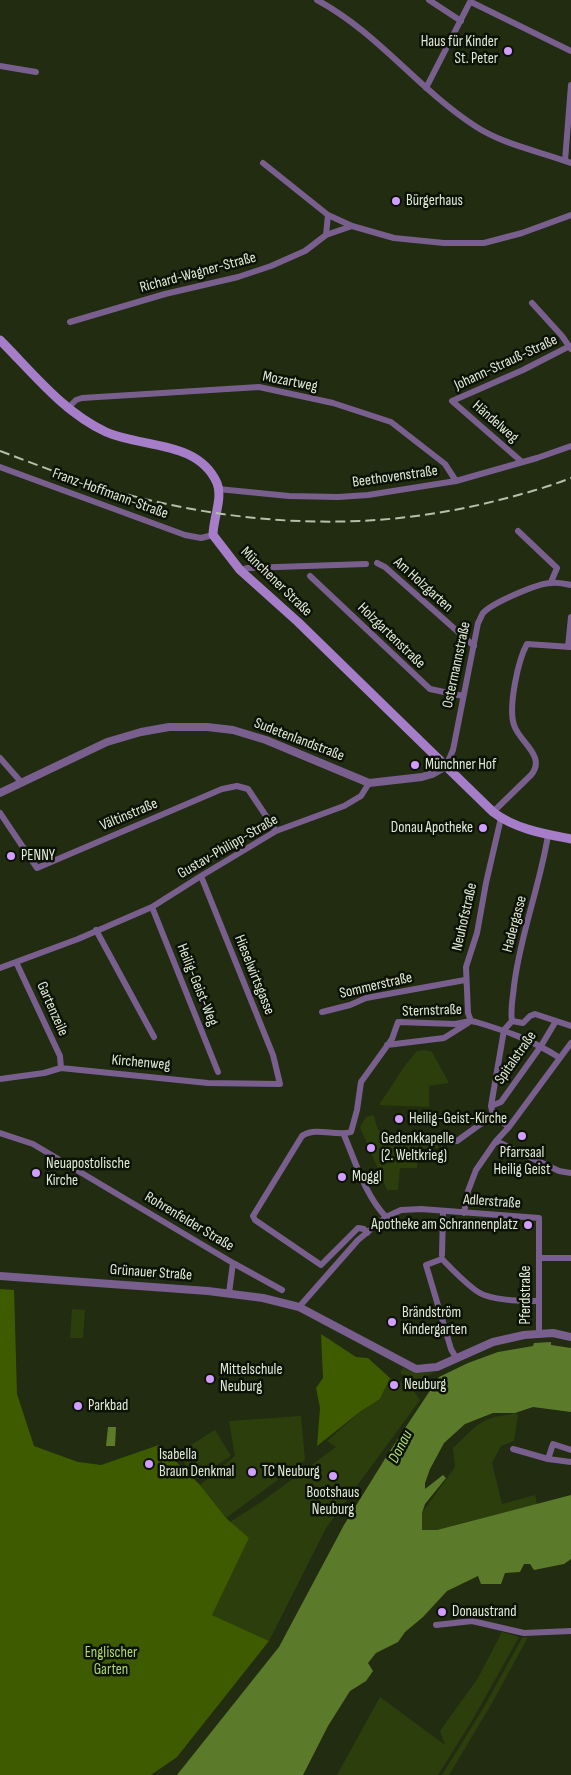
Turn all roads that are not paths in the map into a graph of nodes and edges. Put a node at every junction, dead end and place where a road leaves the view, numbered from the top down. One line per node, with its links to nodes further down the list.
1 (317, 0): 9 (street)
2 (428, 0): 4 (street)
3 (471, 1): 4 (street); 5 (street)
4 (461, 21): 9 (street)
5 (571, 50)
6 (0, 66): 7 (street)
7 (36, 72)
8 (571, 85): 10 (street)
9 (426, 88): 10 (street)
10 (568, 162)
11 (263, 163): 12 (street)
12 (328, 215): 14 (street); 15 (street)
13 (571, 215): 14 (street)
14 (352, 226): 15 (street, Richard-Wagner-Straße)
15 (326, 235): 17 (street, Richard-Wagner-Straße)
16 (532, 303): 19 (street, Johann-Strauß-Straße)
17 (70, 322)
18 (0, 340): 21 (main road)
19 (570, 348): 20 (street, Johann-Strauß-Straße)
20 (452, 401): 23 (street, Händelweg)
21 (67, 409): 25 (street, Mozartweg); 26 (main road)
22 (571, 446): 23 (street, Beethovenstraße)
23 (522, 462): 25 (street, Beethovenstraße)
24 (0, 467): 28 (street, Franz-Hoffmann-Straße)
25 (456, 481): 26 (street, Beethovenstraße)
26 (218, 489): 28 (main road)
27 (518, 532): 33 (street)
28 (213, 536): 31 (main road, Münchener Straße)
29 (377, 563): 36 (street, Am Holzgarten)
30 (366, 564): 31 (street)
31 (240, 570): 40 (main road, Münchener Straße)
32 (310, 576): 38 (street, Holzgartenstraße)
33 (550, 582): 34 (street, Ostermannstraße); 36 (street, Ostermannstraße)
34 (571, 585)
35 (571, 617): 37 (street)
36 (474, 646): 38 (street, Ostermannstraße)
37 (570, 647): 45 (street)
38 (463, 696): 40 (street, Ostermannstraße)
39 (0, 758): 41 (street)
40 (446, 766): 42 (street, Sudetenlandstraße); 45 (main road, Münchener Straße)
41 (20, 782): 42 (street, Sudetenlandstraße); 43 (street, Sudetenlandstraße)
42 (369, 783): 46 (street, Gustav-Philipp-Straße)
43 (0, 793)
44 (0, 813): 46 (street, Vältinstraße)
45 (497, 815): 47 (main road, Münchener Straße); 54 (street, Neuhofstraße)
46 (276, 832): 49 (street, Gustav-Philipp-Straße)
47 (548, 835): 48 (main road, Münchener Straße); 58 (street, Hadergasse)
48 (571, 839)
49 (201, 876): 50 (street, Gustav-Philipp-Straße); 69 (street, Hieselwirtsgasse)
50 (152, 907): 51 (street, Gustav-Philipp-Straße); 67 (street, Heilig-Geist-Weg)
51 (96, 930): 52 (street, Gustav-Philipp-Straße); 61 (street)
52 (16, 962): 53 (street, Gustav-Philipp-Straße); 66 (street, Gartenzeile)
53 (0, 968)
54 (465, 980): 55 (street, Sommerstraße); 57 (street, Neuhofstraße)
55 (322, 1012)
56 (556, 1020): 58 (street); 59 (street); 64 (street, Spitalstraße)
57 (471, 1021): 60 (street); 63 (street); 63 (street, Sternstraße)
58 (512, 1021): 60 (street)
59 (571, 1026)
60 (504, 1030): 64 (street); 70 (street)
61 (154, 1037)
62 (571, 1043): 65 (street)
63 (387, 1045): 74 (street)
64 (541, 1046): 65 (street); 70 (street, Spitalstraße)
65 (560, 1058): 72 (street)
66 (61, 1068): 68 (street, Kirchenweg); 69 (street, Kirchenweg)
67 (218, 1072)
68 (0, 1079)
69 (280, 1084)
70 (491, 1106): 71 (street)
71 (493, 1115): 72 (street); 76 (street)
72 (509, 1127): 75 (street)
73 (0, 1132): 86 (street, Rohrenfelder Straße)
74 (344, 1135): 80 (street); 82 (street)
75 (496, 1141): 77 (street); 79 (street)
76 (442, 1142)
77 (571, 1174)
78 (443, 1212): 79 (street, Adlerstraße); 80 (street, Adlerstraße); 83 (street, Adlerstraße)
79 (464, 1213): 81 (street, Adlerstraße)
80 (386, 1217): 82 (street)
81 (539, 1218): 84 (street, Pferdstraße)
82 (367, 1233): 91 (street)
83 (442, 1257): 90 (street); 94 (street)
84 (539, 1258): 85 (street); 90 (street, Pferdstraße)
85 (571, 1258)
86 (234, 1263): 88 (street, Rohrenfelder Straße); 89 (street, Rohrenfelder Straße)
87 (0, 1276): 89 (street, Grünauer Straße)
88 (282, 1290)
89 (229, 1293): 91 (street, Grünauer Straße)
90 (539, 1301): 92 (street, Pferdstraße)
91 (298, 1307): 94 (street, Grünauer Straße)
92 (539, 1333): 93 (street, Grünauer Straße); 94 (street, Grünauer Straße)
93 (571, 1337)
94 (456, 1358)
95 (513, 1449): 97 (street)
96 (571, 1450): 97 (street)
97 (548, 1459): 98 (street)
98 (571, 1462)
99 (436, 1625): 100 (street)
100 (571, 1631)

